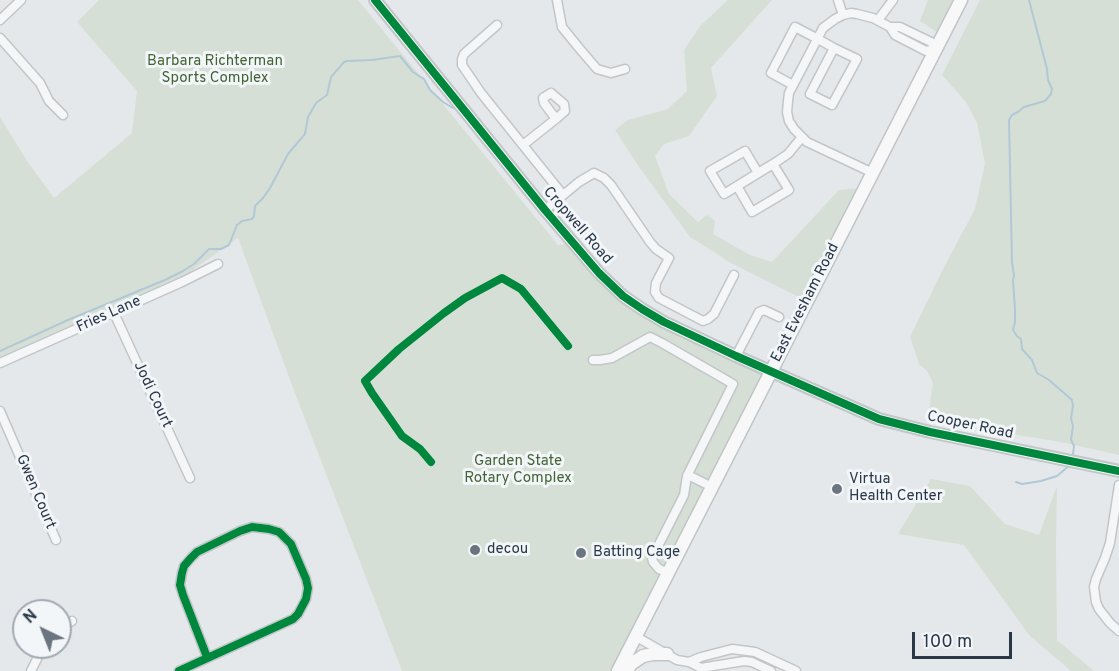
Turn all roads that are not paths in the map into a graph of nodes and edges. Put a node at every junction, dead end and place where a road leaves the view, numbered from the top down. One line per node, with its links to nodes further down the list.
1 (375, 0): 26 (street, Cropwell Road)
2 (557, 0): 15 (street)
3 (838, 0): 7 (street)
4 (893, 0): 9 (street)
5 (961, 0): 14 (main road, East Evesham Road)
6 (14, 2): 8 (street)
7 (843, 15): 9 (street); 12 (street)
8 (0, 20)
9 (878, 20): 14 (street)
10 (497, 25): 20 (street)
11 (0, 38): 17 (street)
12 (818, 39): 13 (street); 16 (street); 16 (street)
13 (834, 48): 13 (street)
14 (936, 49): 23 (main road, East Evesham Road)
15 (626, 69)
16 (794, 85): 19 (street)
17 (63, 115)
18 (557, 118): 20 (street)
19 (802, 137): 21 (street); 23 (street)
20 (523, 145): 25 (street)
21 (773, 164): 22 (street); 24 (street)
22 (758, 173): 24 (street); 24 (street)
23 (873, 173): 34 (main road, East Evesham Road)
24 (737, 186)
25 (562, 195): 26 (street); 28 (street)
26 (545, 210): 31 (street, Cropwell Road)
27 (218, 264): 29 (street, Fries Lane)
28 (734, 275)
29 (114, 313): 33 (street, Fries Lane); 39 (street, Jodi Court)
30 (778, 317): 31 (street)
31 (736, 356): 34 (street, Cropwell Road)
32 (593, 360): 38 (street)
33 (0, 363)
34 (771, 372): 35 (street, Cropwell Road); 41 (main road, East Evesham Road)
35 (819, 393): 37 (street, Cooper Road)
36 (0, 411): 42 (street, Gwen Court)
37 (1119, 471)
38 (688, 475): 41 (street); 43 (street)
39 (190, 478)
40 (1119, 486): 44 (street)
41 (712, 487): 43 (main road, East Evesham Road)
42 (56, 540)
43 (668, 573): 45 (main road, East Evesham Road)
44 (1119, 631)
45 (635, 636): 46 (street); 50 (main road, East Evesham Road)
46 (668, 654): 48 (street); 51 (main road)
47 (207, 657): 47 (street); 49 (street)
48 (689, 662): 52 (street); 53 (street)
49 (179, 671)
50 (618, 671)
51 (627, 671)
52 (771, 671)
53 (796, 671)

